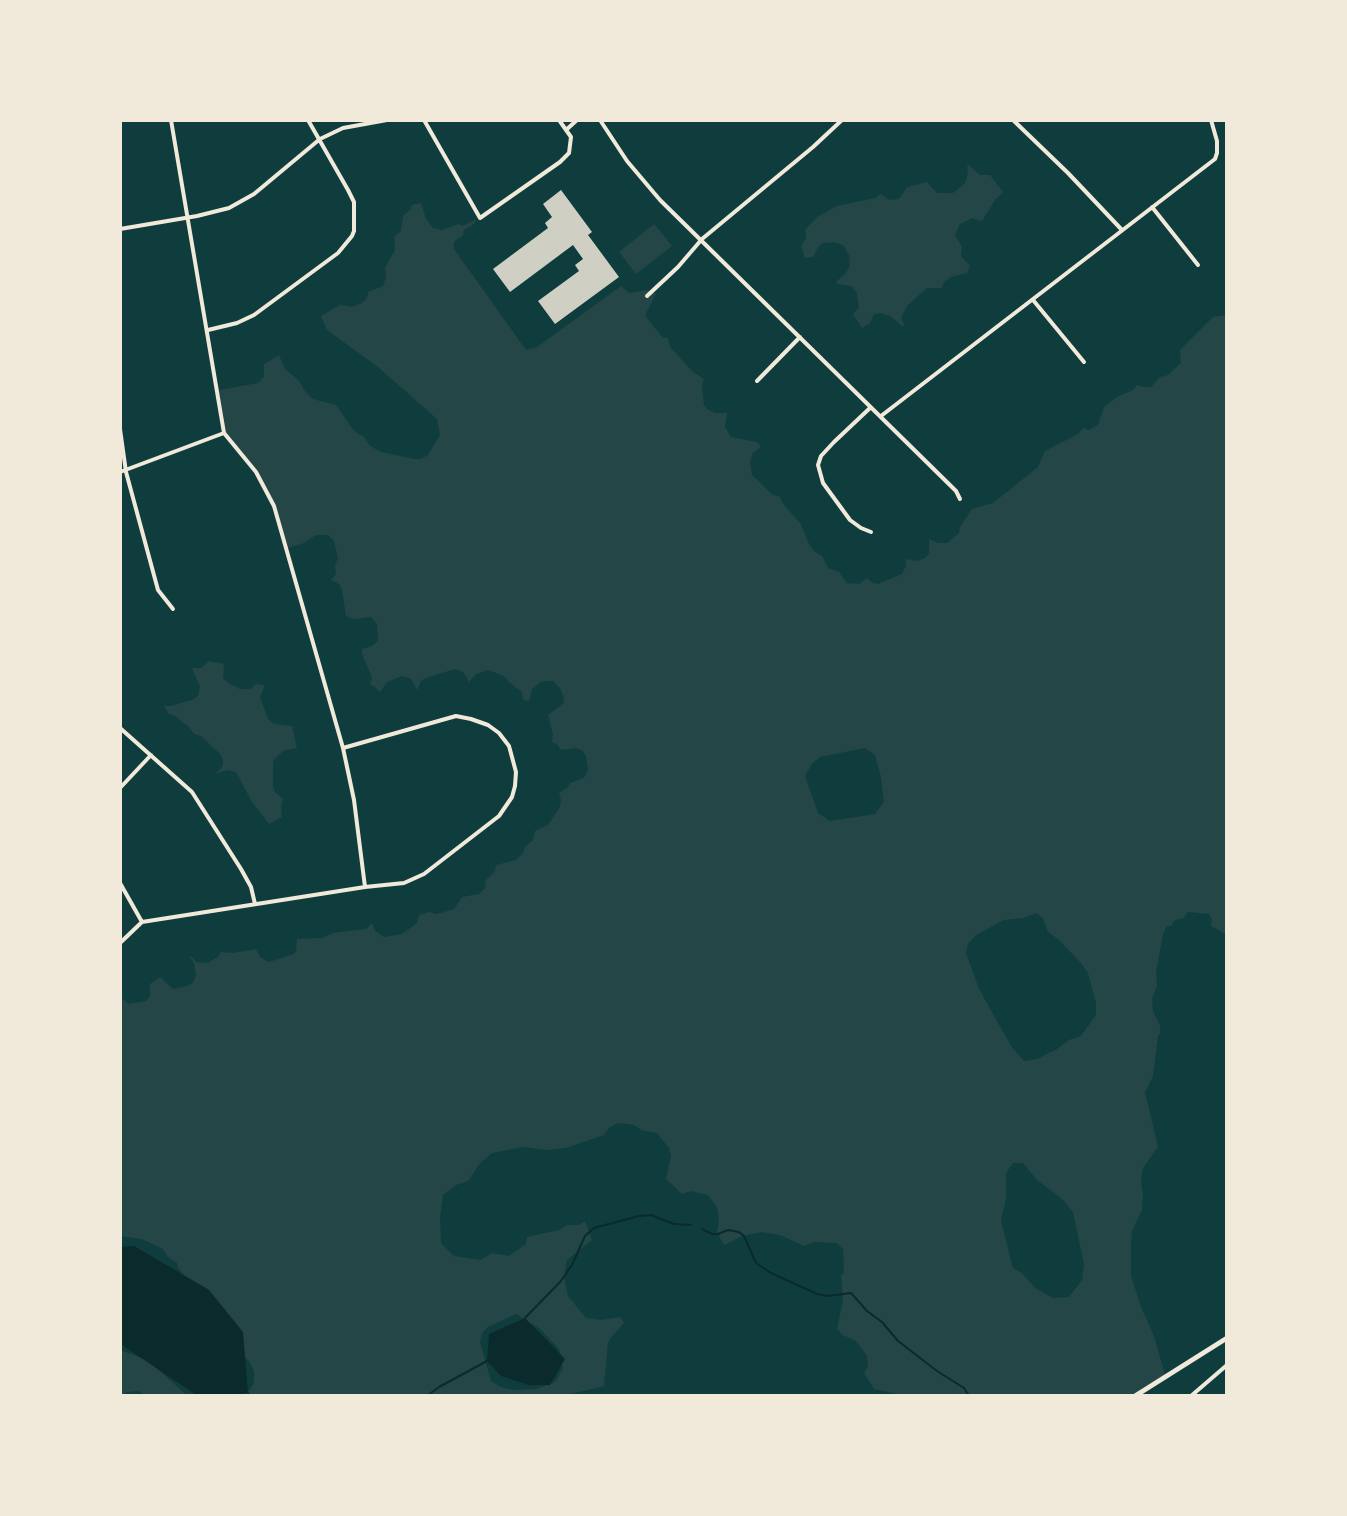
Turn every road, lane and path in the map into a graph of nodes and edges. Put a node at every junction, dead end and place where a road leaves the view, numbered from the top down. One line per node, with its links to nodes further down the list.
1 (171, 120): 14 (street)
2 (308, 120): 12 (street)
3 (387, 120): 12 (street)
4 (424, 120): 11 (street)
5 (559, 120): 11 (street)
6 (577, 120): 11 (street)
7 (600, 120): 17 (street)
8 (842, 120): 17 (street)
9 (1013, 120): 16 (street)
10 (1211, 120): 13 (street)
11 (566, 130)
12 (320, 139): 14 (street); 21 (street)
13 (1152, 207): 16 (street); 18 (street)
14 (187, 218): 15 (street); 21 (street)
15 (120, 229)
16 (1122, 230): 20 (street)
17 (702, 239): 19 (street); 22 (street)
18 (1198, 265)
19 (647, 297)
20 (1034, 300): 23 (street); 26 (street)
21 (208, 330): 28 (street)
22 (801, 337): 24 (street); 25 (street)
23 (1084, 362)
24 (757, 381)
25 (870, 408): 26 (street); 32 (street)
26 (881, 416): 31 (street)
27 (120, 429): 30 (street)
28 (224, 434): 30 (street); 35 (street)
29 (120, 472): 30 (street)
30 (126, 472): 33 (street)
31 (960, 499)
32 (871, 532)
33 (173, 609)
34 (120, 728): 36 (street)
35 (343, 748): 39 (street); 39 (street)
36 (151, 754): 37 (street); 40 (street)
37 (120, 788)
38 (120, 883): 41 (street)
39 (365, 887): 40 (street)
40 (255, 904): 41 (street)
41 (142, 922): 42 (street)
42 (120, 943)
43 (1227, 1338): 45 (main road)
44 (1227, 1365): 46 (street)
45 (1135, 1396)
46 (1191, 1396)

